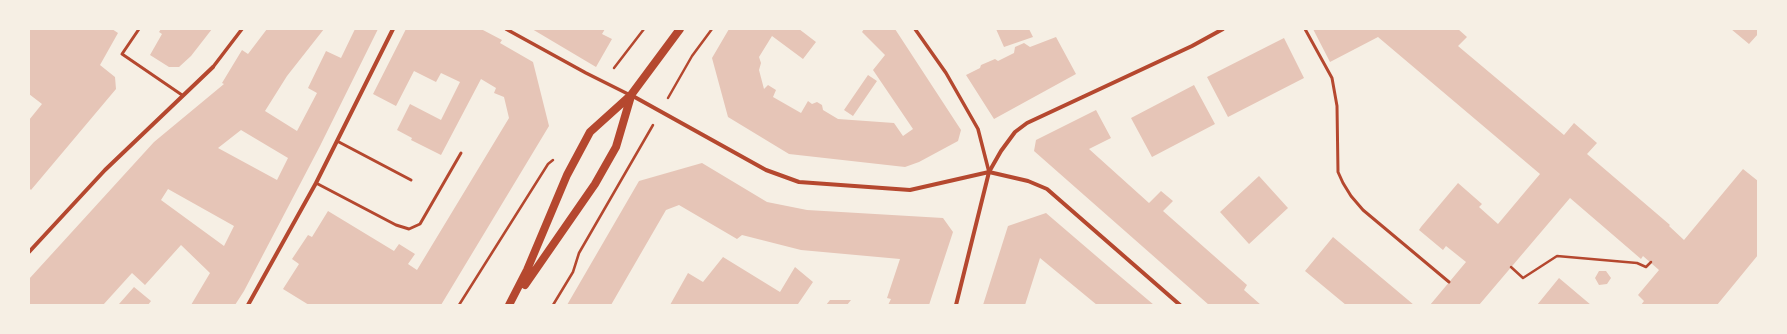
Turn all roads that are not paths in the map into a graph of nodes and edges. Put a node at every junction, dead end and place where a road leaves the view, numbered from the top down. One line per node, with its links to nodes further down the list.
1 (139, 29): 11 (lane)
2 (242, 29): 9 (street)
3 (394, 29): 12 (street)
4 (506, 29): 10 (street)
5 (680, 29): 10 (main road)
6 (915, 29): 14 (street)
7 (1223, 29): 14 (street)
8 (1305, 29): 18 (lane)
9 (213, 67): 11 (street)
10 (631, 95): 14 (street); 20 (main road); 20 (main road)
11 (182, 96): 17 (street)
12 (337, 141): 15 (lane); 16 (street)
13 (461, 153): 16 (lane)
14 (989, 172): 21 (street); 22 (street)
15 (411, 180)
16 (316, 183): 19 (street)
17 (29, 252)
18 (1449, 282)
19 (248, 305)
20 (510, 305)
21 (956, 305)
22 (1180, 305)

